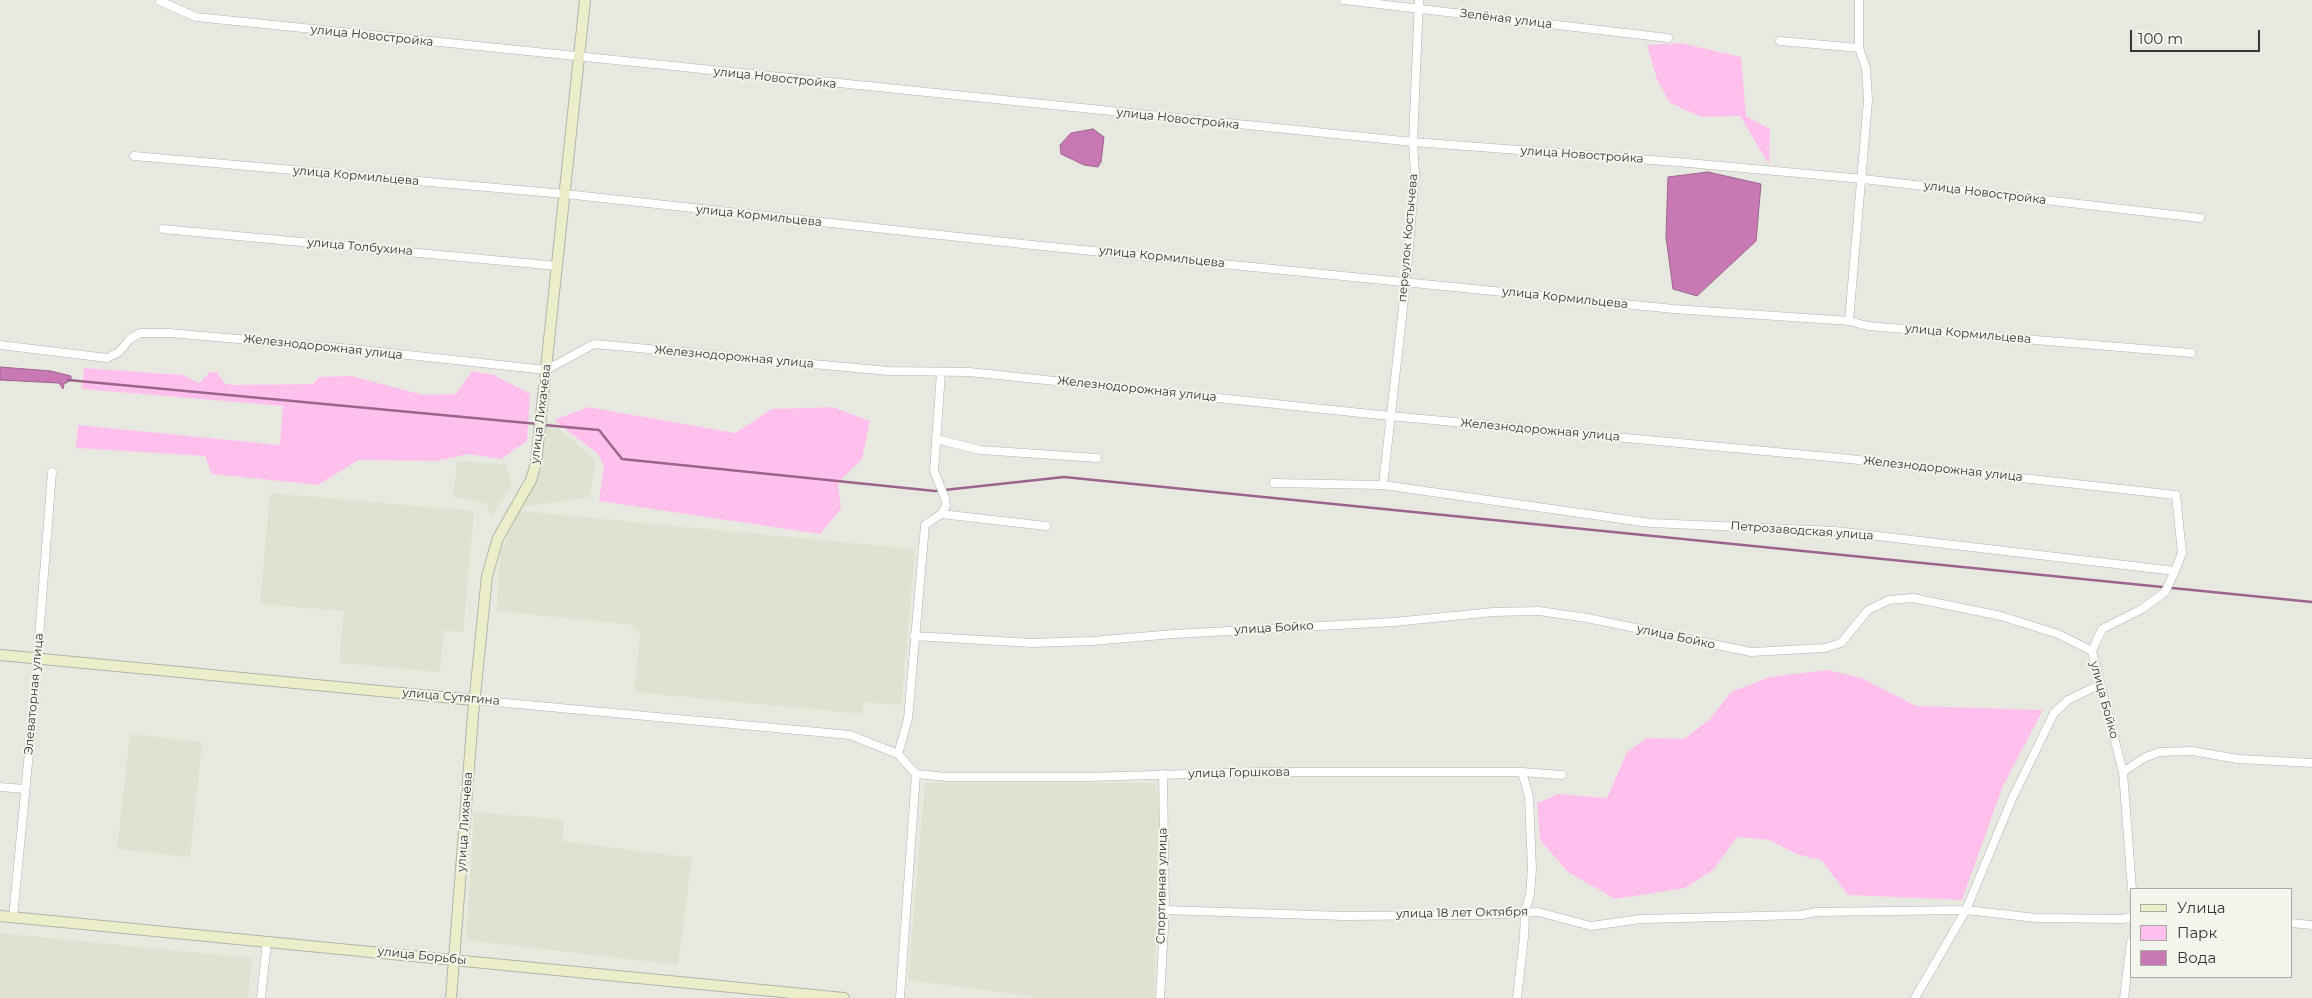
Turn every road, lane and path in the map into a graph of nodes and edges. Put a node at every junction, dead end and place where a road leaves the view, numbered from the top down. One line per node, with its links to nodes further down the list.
1 (585, 0): 9 (street, улица Лихачёва)
2 (1344, 0): 5 (street, Зелёная улица)
3 (1859, 0): 8 (street)
4 (160, 2): 9 (street, улица Новостройка)
5 (1418, 4): 6 (street, Зелёная улица); 10 (street, переулок Костычева)
6 (1668, 38)
7 (1780, 41): 8 (street)
8 (1859, 48): 12 (street)
9 (578, 57): 10 (street, улица Новостройка); 13 (street, улица Лихачёва)
10 (1413, 142): 12 (street, улица Новостройка); 17 (street, переулок Костычева)
11 (134, 156): 13 (street, улица Кормильцева)
12 (1863, 179): 14 (street, улица Новостройка); 18 (street)
13 (565, 194): 16 (street, улица Лихачёва); 17 (street, улица Кормильцева)
14 (2200, 218)
15 (163, 229): 16 (street, улица Толбухина)
16 (557, 266): 21 (street, улица Лихачёва)
17 (1406, 281): 18 (street, улица Кормильцева); 23 (street, переулок Костычева)
18 (1849, 321): 20 (street, улица Кормильцева)
19 (0, 345): 21 (street, Железнодорожная улица)
20 (2191, 353)
21 (546, 370): 22 (street, Железнодорожная улица); 37 (street, улица Лихачёва)
22 (941, 372): 23 (street, Железнодорожная улица); 24 (street)
23 (1390, 416): 28 (street, переулок Костычева); 31 (street, Железнодорожная улица)
24 (936, 439): 25 (street); 29 (street)
25 (1097, 458)
26 (52, 472): 35 (street, Элеваторная улица)
27 (1274, 482): 28 (street, Петрозаводская улица)
28 (1383, 485): 31 (street, Петрозаводская улица)
29 (941, 514): 30 (street); 32 (street)
30 (1046, 526)
31 (2175, 571): 33 (street)
32 (914, 636): 33 (street, улица Бойко); 38 (street)
33 (2092, 651): 36 (street, улица Бойко)
34 (0, 655): 35 (street, улица Сутягина)
35 (37, 659): 37 (street, улица Сутягина); 46 (street, Элеваторная улица)
36 (2101, 684): 41 (street, улица Бойко); 49 (street)
37 (474, 700): 38 (street, улица Сутягина); 58 (street, улица Лихачёва)
38 (898, 754): 42 (street)
39 (2312, 763): 41 (street)
40 (1522, 772): 43 (street, улица Горшкова); 44 (street, улица Горшкова); 50 (street)
41 (2123, 772): 47 (street, улица Бойко)
42 (916, 774): 43 (street, улица Горшкова); 62 (street)
43 (1162, 774): 48 (street, Спортивная улица)
44 (1562, 774)
45 (0, 787): 46 (street)
46 (25, 789): 52 (street, Элеваторная улица)
47 (2132, 888)
48 (1165, 910): 50 (street, улица 18 лет Октября); 63 (street, Спортивная улица)
49 (1966, 910): 50 (street, улица 18 лет Октября); 53 (street, улица 18 лет Октября); 65 (street)
50 (1525, 912): 64 (street)
51 (0, 916): 52 (street, улица Борьбы)
52 (13, 917): 56 (street, улица Борьбы)
53 (2130, 917)
54 (2292, 923): 55 (street)
55 (2312, 924)
56 (267, 941): 58 (street, улица Борьбы); 59 (street)
57 (2130, 950): 66 (street)
58 (455, 960): 60 (street, улица Лихачёва); 61 (street, улица Борьбы)
59 (261, 998)
60 (451, 998)
61 (844, 998)
62 (900, 998)
63 (1160, 998)
64 (1517, 998)
65 (1915, 998)
66 (2124, 998)

